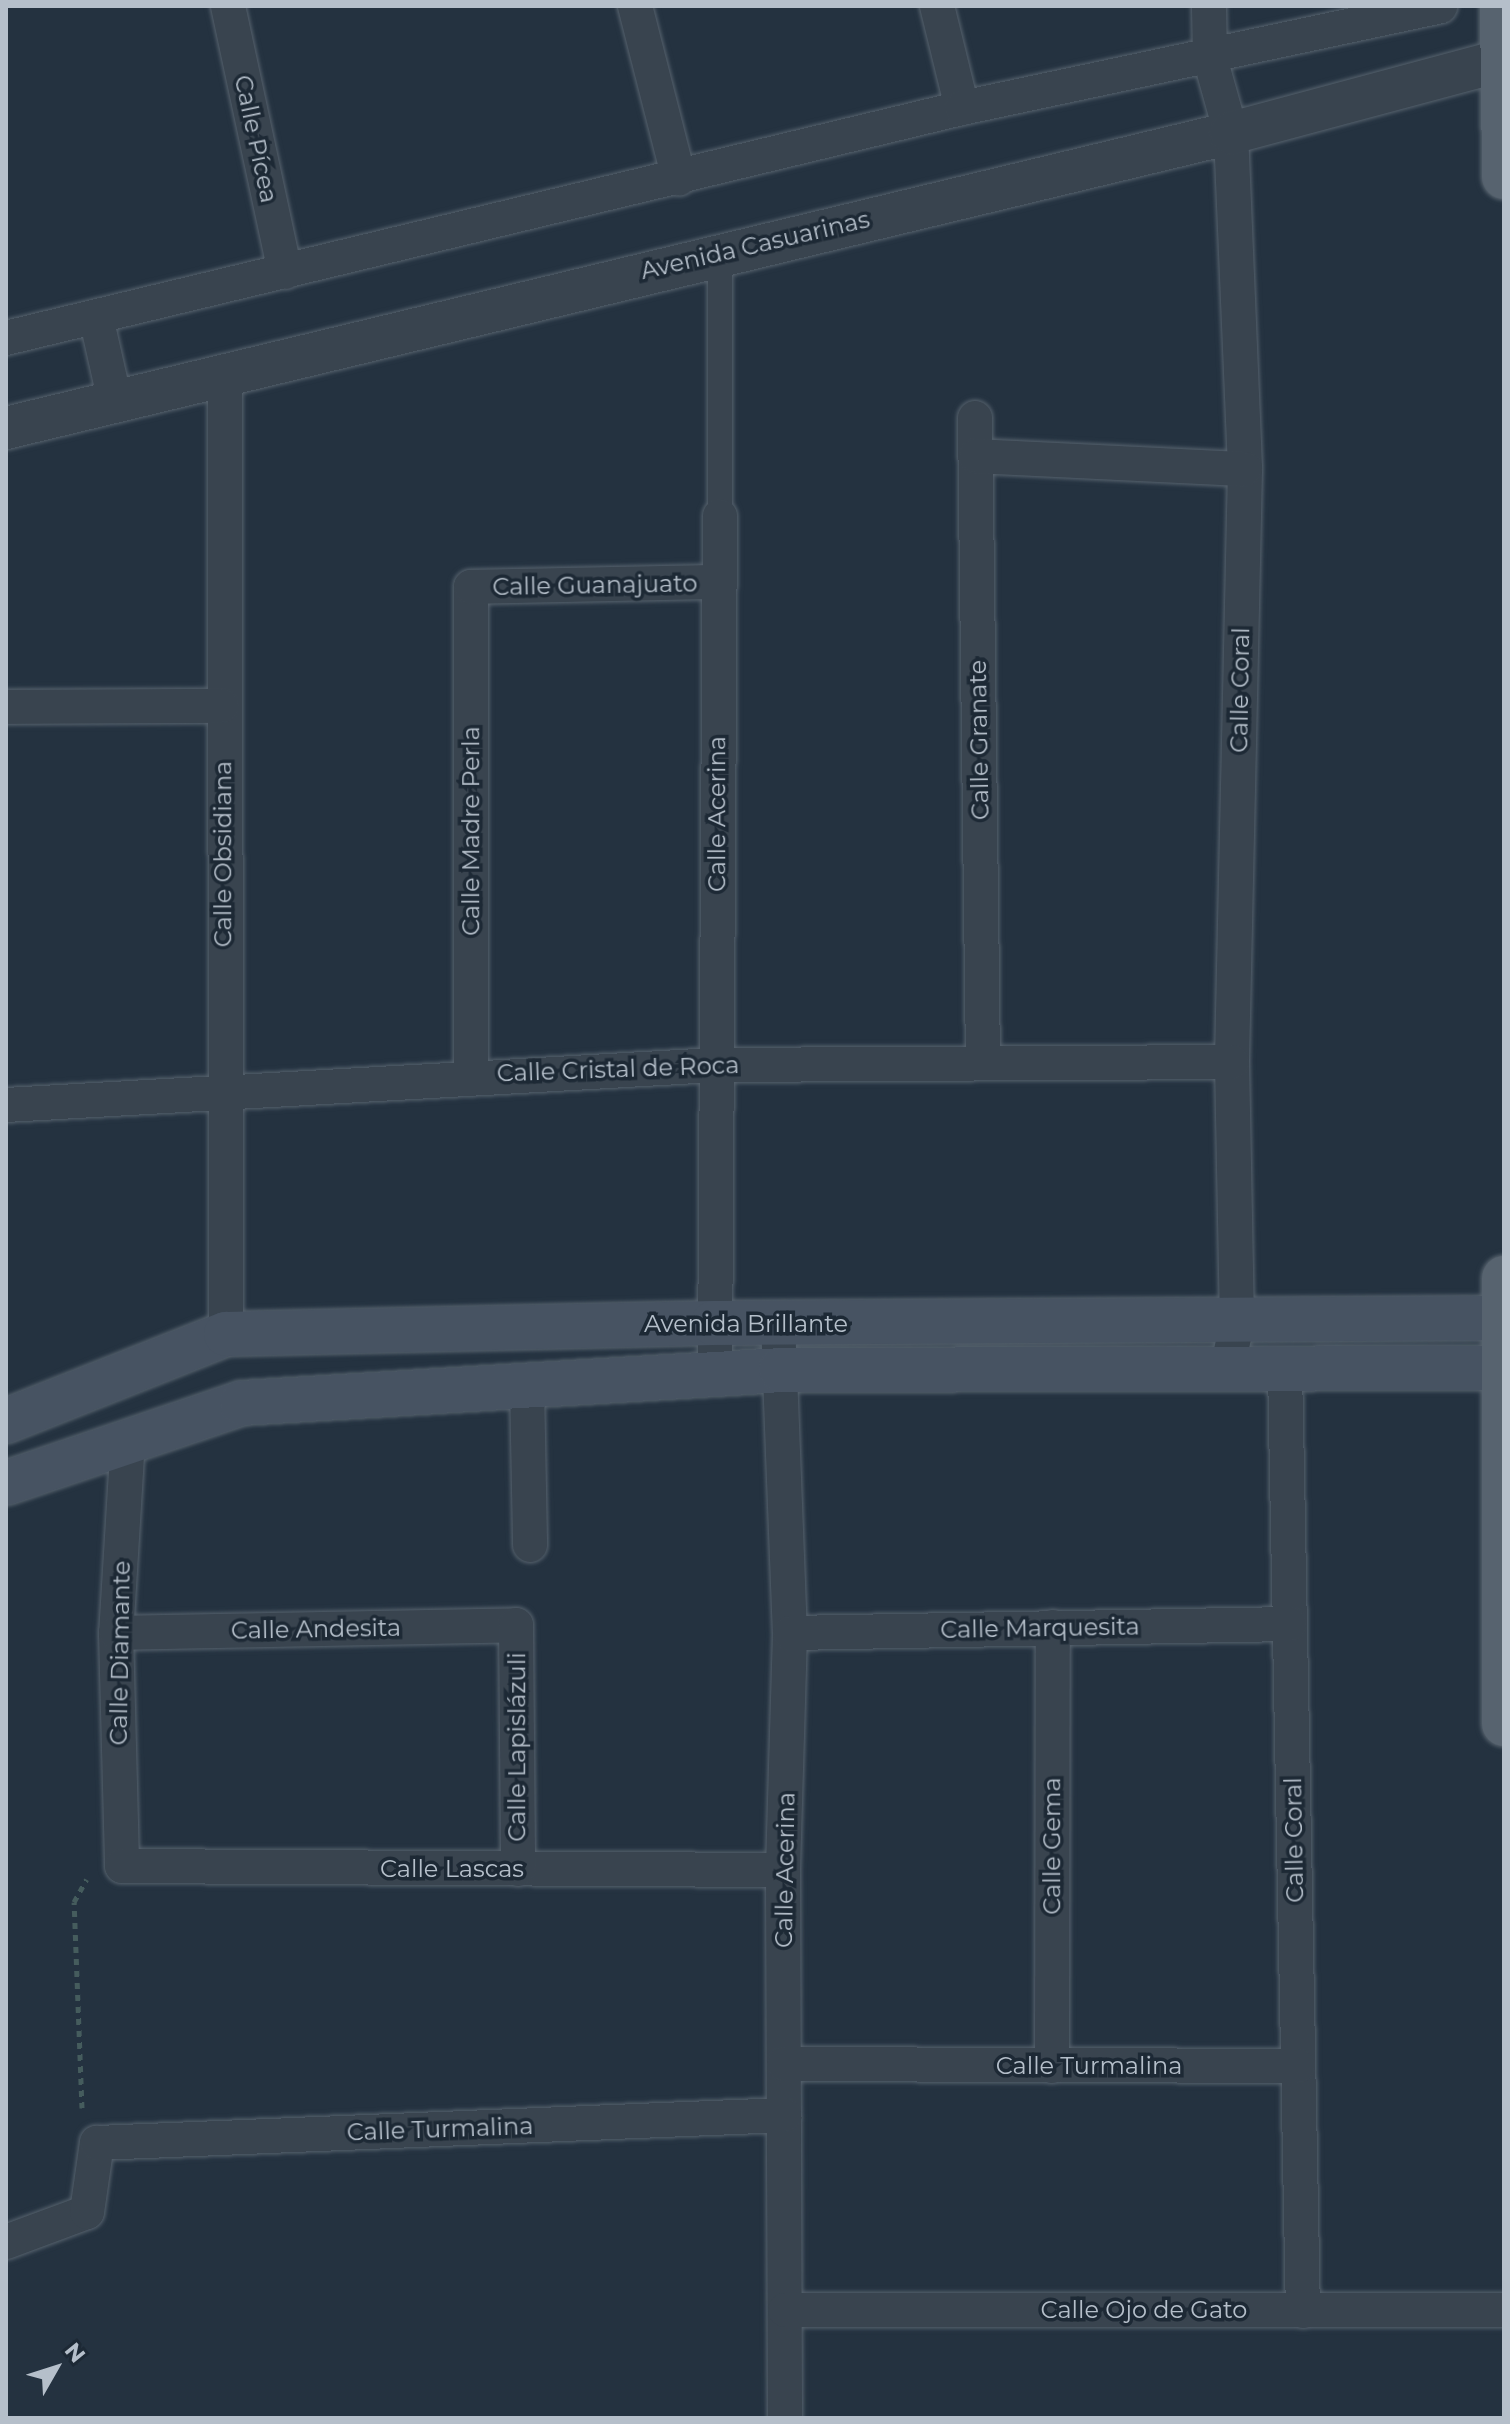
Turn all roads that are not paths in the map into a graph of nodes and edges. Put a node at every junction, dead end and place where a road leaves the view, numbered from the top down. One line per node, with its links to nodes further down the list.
1 (228, 6): 14 (street, Calle Pícea)
2 (635, 6): 12 (street)
3 (937, 6): 9 (street)
4 (1209, 6): 7 (street, Calle Coral)
5 (1440, 6): 7 (street)
6 (1502, 6): 8 (main road)
7 (1210, 58): 9 (street); 10 (street, Calle Coral)
8 (1503, 61): 10 (street, Avenida Casuarinas); 11 (main road)
9 (962, 108): 12 (street)
10 (1231, 133): 13 (street, Avenida Casuarinas); 22 (street, Calle Coral)
11 (1504, 177)
12 (679, 178): 14 (street)
13 (720, 253): 17 (street, Avenida Casuarinas); 23 (street, Calle Acerina)
14 (285, 272): 15 (street)
15 (96, 317): 16 (street); 18 (street)
16 (7, 333)
17 (225, 374): 18 (street, Avenida Casuarinas); 26 (street, Calle Obsidiana)
18 (115, 401): 20 (street, Avenida Casuarinas)
19 (975, 418): 21 (street, Calle Granate)
20 (6, 428)
21 (976, 456): 22 (street); 29 (street, Calle Granate)
22 (1245, 469): 28 (street, Calle Coral)
23 (720, 516): 24 (street, Calle Acerina)
24 (719, 582): 25 (street, Calle Guanajuato); 30 (street, Calle Acerina)
25 (471, 587): 31 (street, Calle Madre Perla)
26 (222, 706): 27 (street); 32 (street, Calle Obsidiana)
27 (6, 707)
28 (1232, 1062): 29 (street, Calle Cristal de Roca); 38 (street, Calle Coral)
29 (983, 1063): 30 (street, Calle Cristal de Roca)
30 (715, 1065): 31 (street, Calle Cristal de Roca); 36 (street, Calle Acerina)
31 (471, 1075): 32 (street, Calle Cristal de Roca)
32 (225, 1094): 33 (street, Calle Cristal de Roca); 39 (street, Calle Obsidiana)
33 (6, 1105)
34 (1504, 1278): 35 (main road)
35 (1503, 1318): 38 (main road, Avenida Brillante); 40 (main road)
36 (713, 1323): 37 (main road, Avenida Brillante); 39 (main road, Avenida Brillante); 44 (street, Calle Acerina)
37 (778, 1323): 38 (main road, Avenida Brillante); 43 (street, Calle Acerina)
38 (1237, 1324): 41 (street, Calle Coral)
39 (226, 1334): 46 (main road, Avenida Brillante)
40 (1503, 1368): 42 (main road, Avenida Brillante); 55 (main road)
41 (1227, 1369): 42 (main road, Avenida Brillante); 43 (main road, Avenida Brillante)
42 (1285, 1369): 50 (street, Calle Coral)
43 (781, 1370): 44 (main road, Avenida Brillante); 54 (street, Calle Acerina)
44 (715, 1374): 45 (main road, Avenida Brillante)
45 (527, 1385): 47 (main road, Avenida Brillante); 49 (street)
46 (6, 1421)
47 (128, 1439): 48 (main road, Avenida Brillante); 53 (street, Calle Diamante)
48 (6, 1483)
49 (530, 1545)
50 (1290, 1624): 52 (street, Calle Marquesita); 61 (street, Calle Coral)
51 (516, 1625): 53 (street, Calle Andesita); 57 (street, Calle Lapislázuli)
52 (1053, 1627): 54 (street, Calle Marquesita); 60 (street, Calle Gema)
53 (116, 1633): 56 (street, Calle Diamante)
54 (790, 1633): 58 (street, Calle Acerina)
55 (1504, 1724)
56 (122, 1866): 57 (street, Calle Lascas)
57 (518, 1869): 58 (street, Calle Lascas)
58 (783, 1870): 59 (street, Calle Acerina)
59 (784, 2064): 60 (street, Calle Turmalina); 62 (street, Calle Acerina)
60 (1052, 2066): 61 (street, Calle Turmalina)
61 (1298, 2066): 66 (street, Calle Coral)
62 (784, 2115): 63 (street, Calle Turmalina); 64 (street, Calle Acerina)
63 (6, 2242)
64 (785, 2310): 66 (street, Calle Ojo de Gato); 67 (street, Calle Acerina)
65 (1504, 2310): 66 (street, Calle Ojo de Gato)
66 (1303, 2311)
67 (785, 2418)

